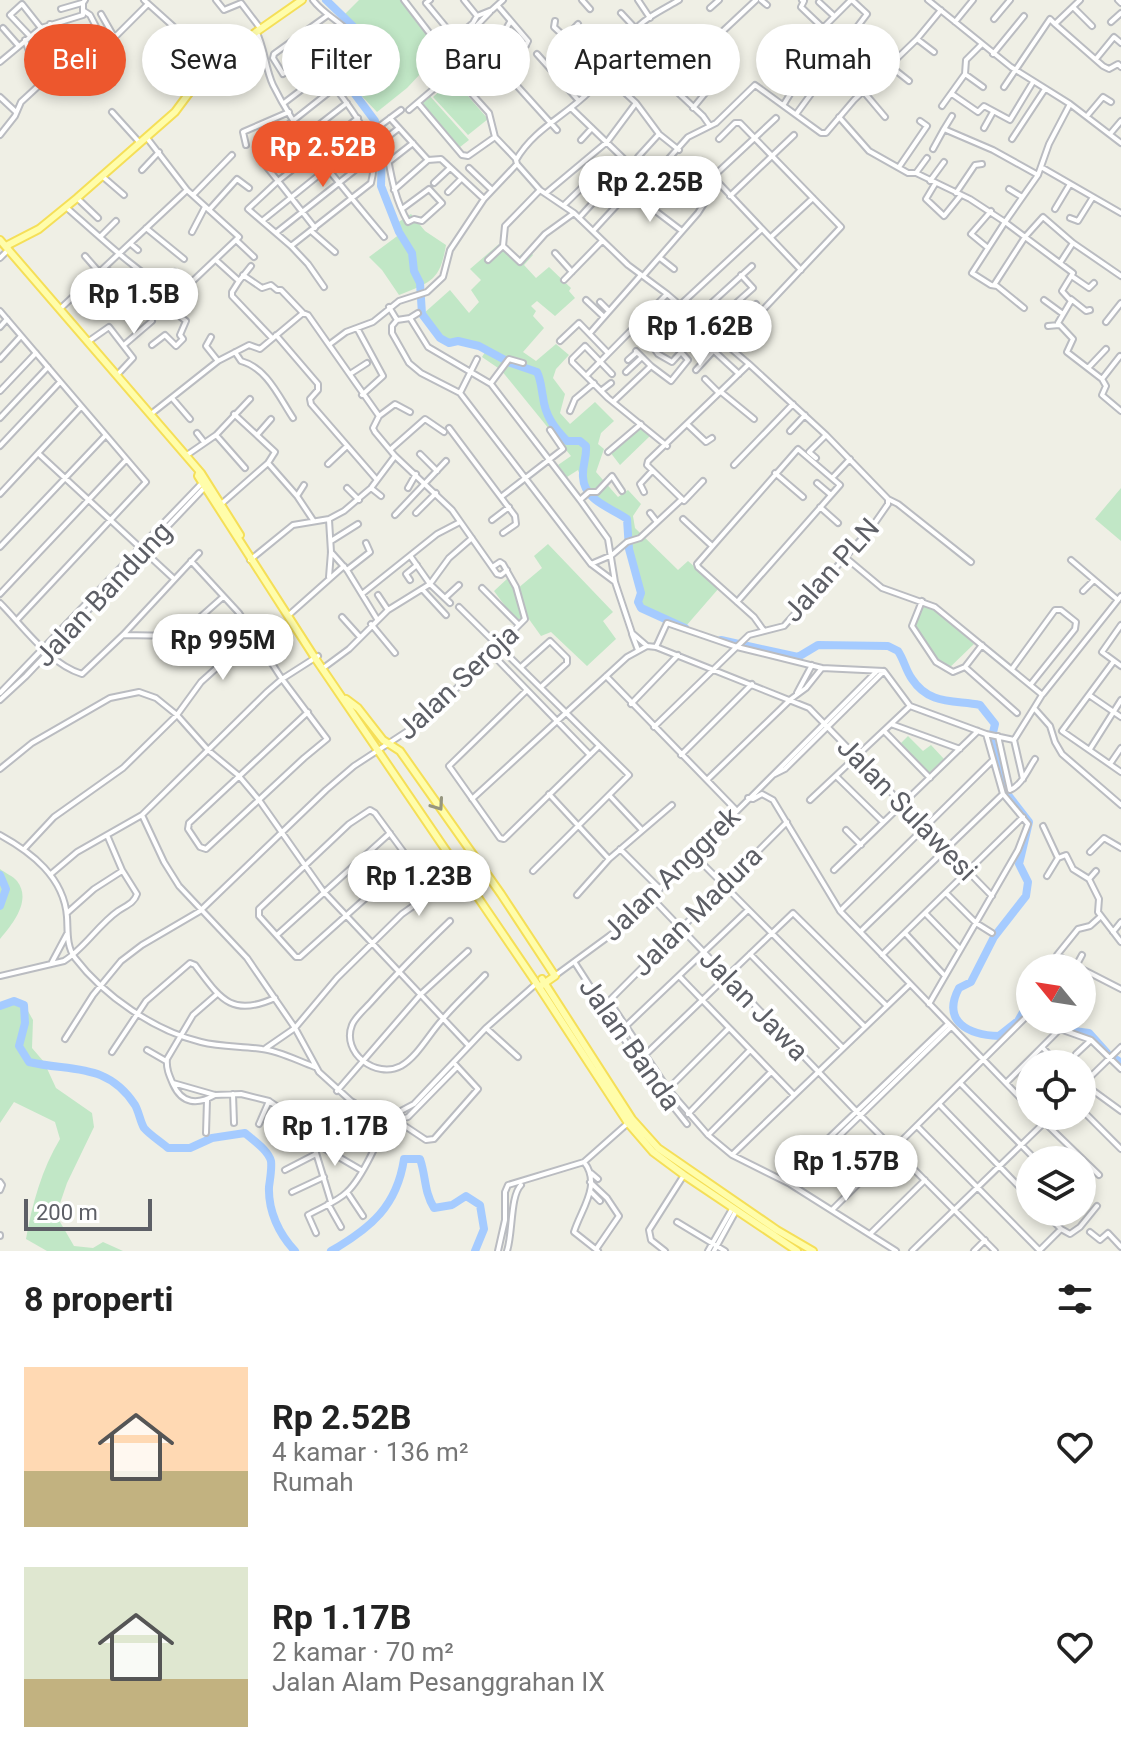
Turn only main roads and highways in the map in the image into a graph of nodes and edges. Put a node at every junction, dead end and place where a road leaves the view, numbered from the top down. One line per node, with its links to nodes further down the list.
1 (297, 1): 4 (main road)
2 (0, 233): 4 (main road)
3 (0, 240): 4 (main road)
4 (9, 248): 5 (main road)
5 (199, 473): 6 (main road); 6 (main road)
6 (219, 506): 7 (main road)
7 (252, 559): 8 (main road); 8 (main road)
8 (316, 657): 9 (main road)
9 (324, 668): 10 (main road); 10 (main road, Jalan Anggrek, one-way to 10)
10 (540, 983): 11 (main road)
11 (630, 1121): 12 (main road); 13 (main road)
12 (797, 1251)
13 (813, 1251)

